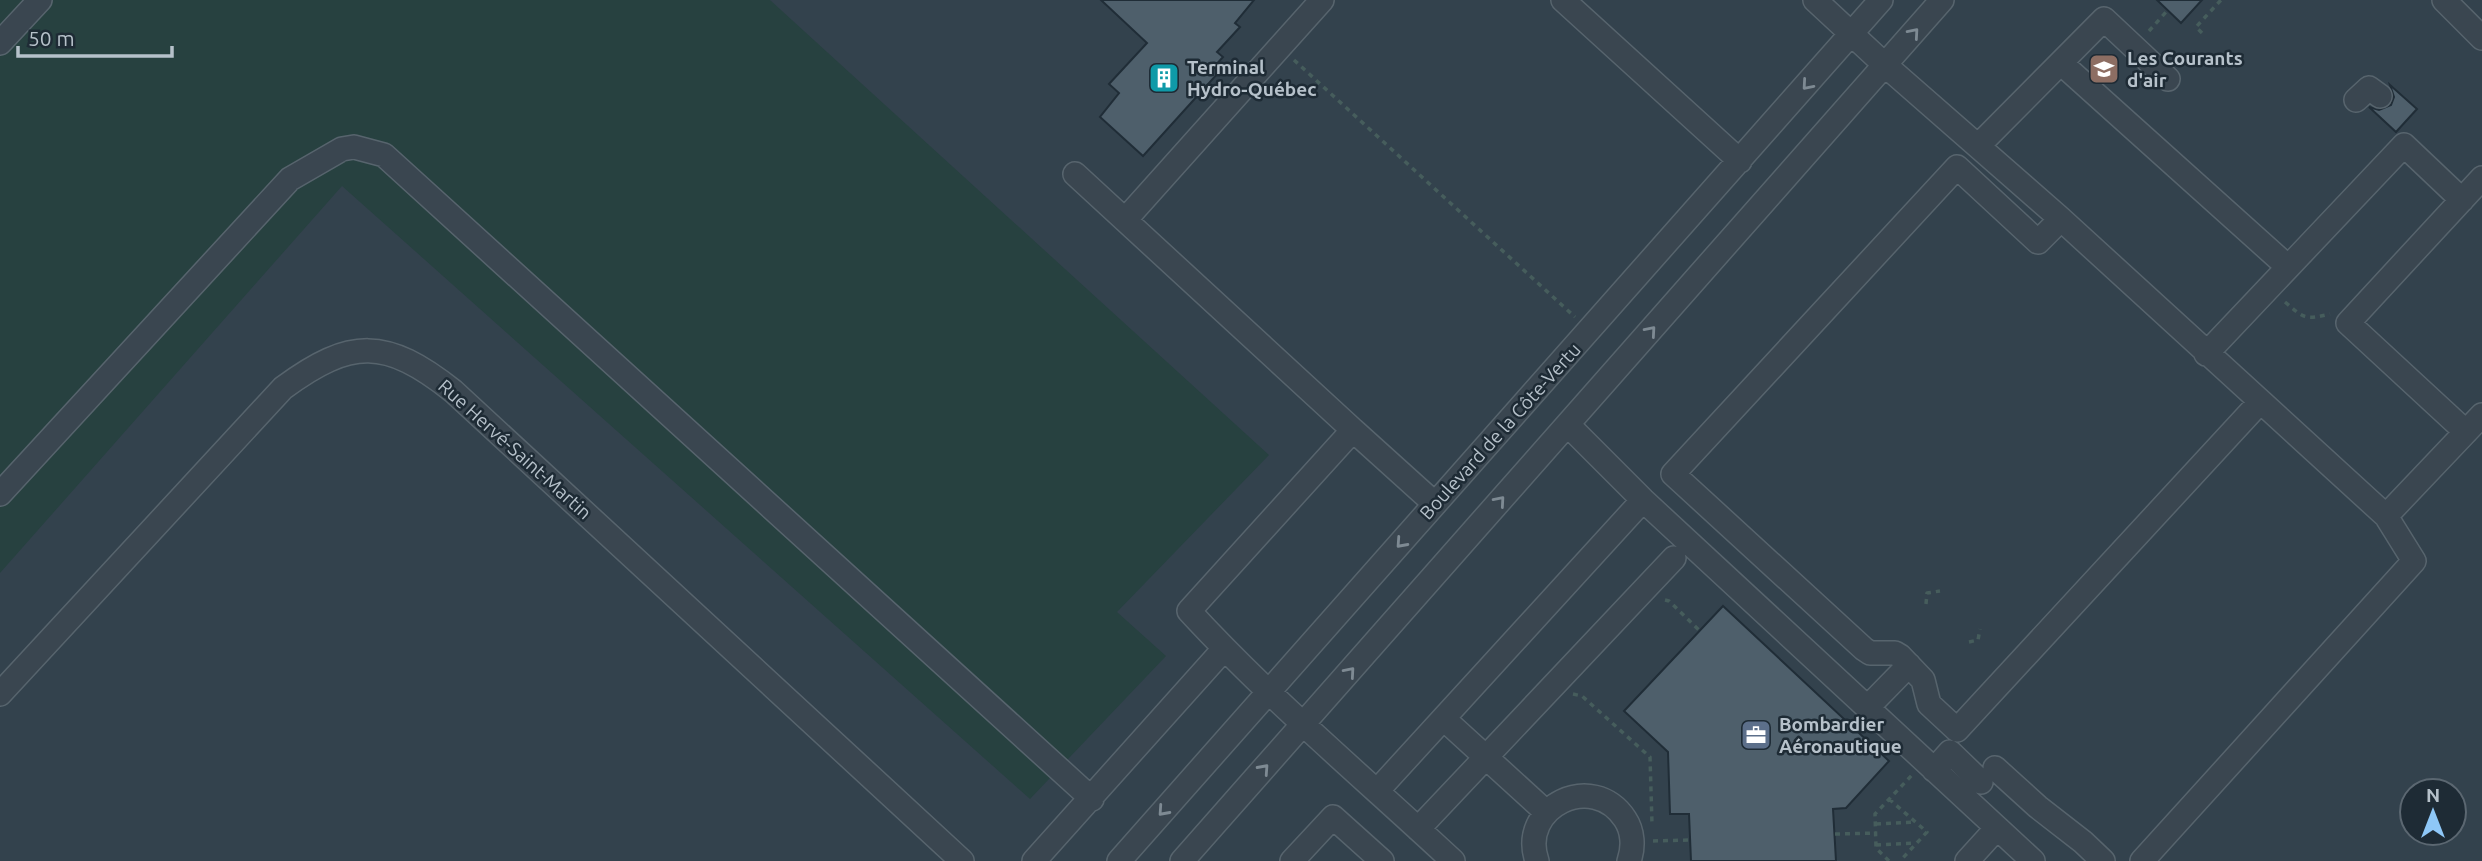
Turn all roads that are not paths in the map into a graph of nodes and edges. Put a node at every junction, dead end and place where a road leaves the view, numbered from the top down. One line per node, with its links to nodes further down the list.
1 (40, 0): 10 (street)
2 (1322, 0): 22 (street)
3 (1563, 0): 17 (street)
4 (1815, 0): 8 (street)
5 (1881, 0): 8 (street, Boulevard de la Côte-Vertu)
6 (1942, 0): 12 (street, one-way to 6)
7 (2444, 0): 9 (street)
8 (1852, 33): 12 (street); 17 (street, Boulevard de la Côte-Vertu, one-way to 17)
9 (2482, 38)
10 (0, 43)
11 (2062, 64): 13 (street); 16 (street); 23 (street)
12 (1885, 65): 16 (street); 27 (street, one-way to 12)
13 (2168, 79)
14 (2380, 96): 15 (street)
15 (2356, 100)
16 (1978, 146): 21 (street)
17 (1740, 161): 31 (street, Boulevard de la Côte-Vertu)
18 (1075, 174): 22 (street)
19 (2482, 178): 20 (street)
20 (2462, 200): 23 (street); 26 (street)
21 (2061, 219): 24 (street); 35 (street)
22 (1125, 220): 28 (street)
23 (2288, 267): 24 (street)
24 (2206, 354): 25 (street)
25 (2260, 402): 32 (street); 35 (street)
26 (2474, 423): 32 (street)
27 (1568, 425): 30 (street); 40 (street, one-way to 27)
28 (1353, 429): 31 (street); 34 (street)
29 (0, 494): 44 (street)
30 (1643, 500): 38 (street); 39 (street)
31 (1435, 504): 36 (street, Boulevard de la Côte-Vertu, one-way to 36)
32 (2386, 516): 60 (street)
33 (1674, 558): 41 (street)
34 (1224, 649): 36 (street); 44 (street)
35 (1914, 670): 38 (street)
36 (1268, 693): 40 (street); 50 (street, Boulevard de la Côte-Vertu, one-way to 50)
37 (0, 694): 48 (street, Rue Hervé-Saint-Martin)
38 (1872, 713): 42 (street)
39 (1444, 719): 41 (street); 43 (street)
40 (1304, 723): 43 (street); 51 (street, one-way to 40)
41 (1487, 757): 45 (street); 47 (street)
42 (1924, 771): 46 (street); 59 (street)
43 (1377, 791): 47 (street)
44 (1092, 799): 49 (street)
45 (1546, 812): 55 (street); 56 (street)
46 (1997, 828): 57 (street); 58 (street)
47 (1418, 829): 54 (street)
48 (962, 861)
49 (1034, 861)
50 (1119, 861)
51 (1182, 861)
52 (1292, 861): 53 (street)
53 (1382, 861)
54 (1453, 861)
55 (1537, 861)
56 (1629, 861)
57 (1967, 861)
58 (2033, 861)
59 (2103, 861)
60 (2142, 861)

